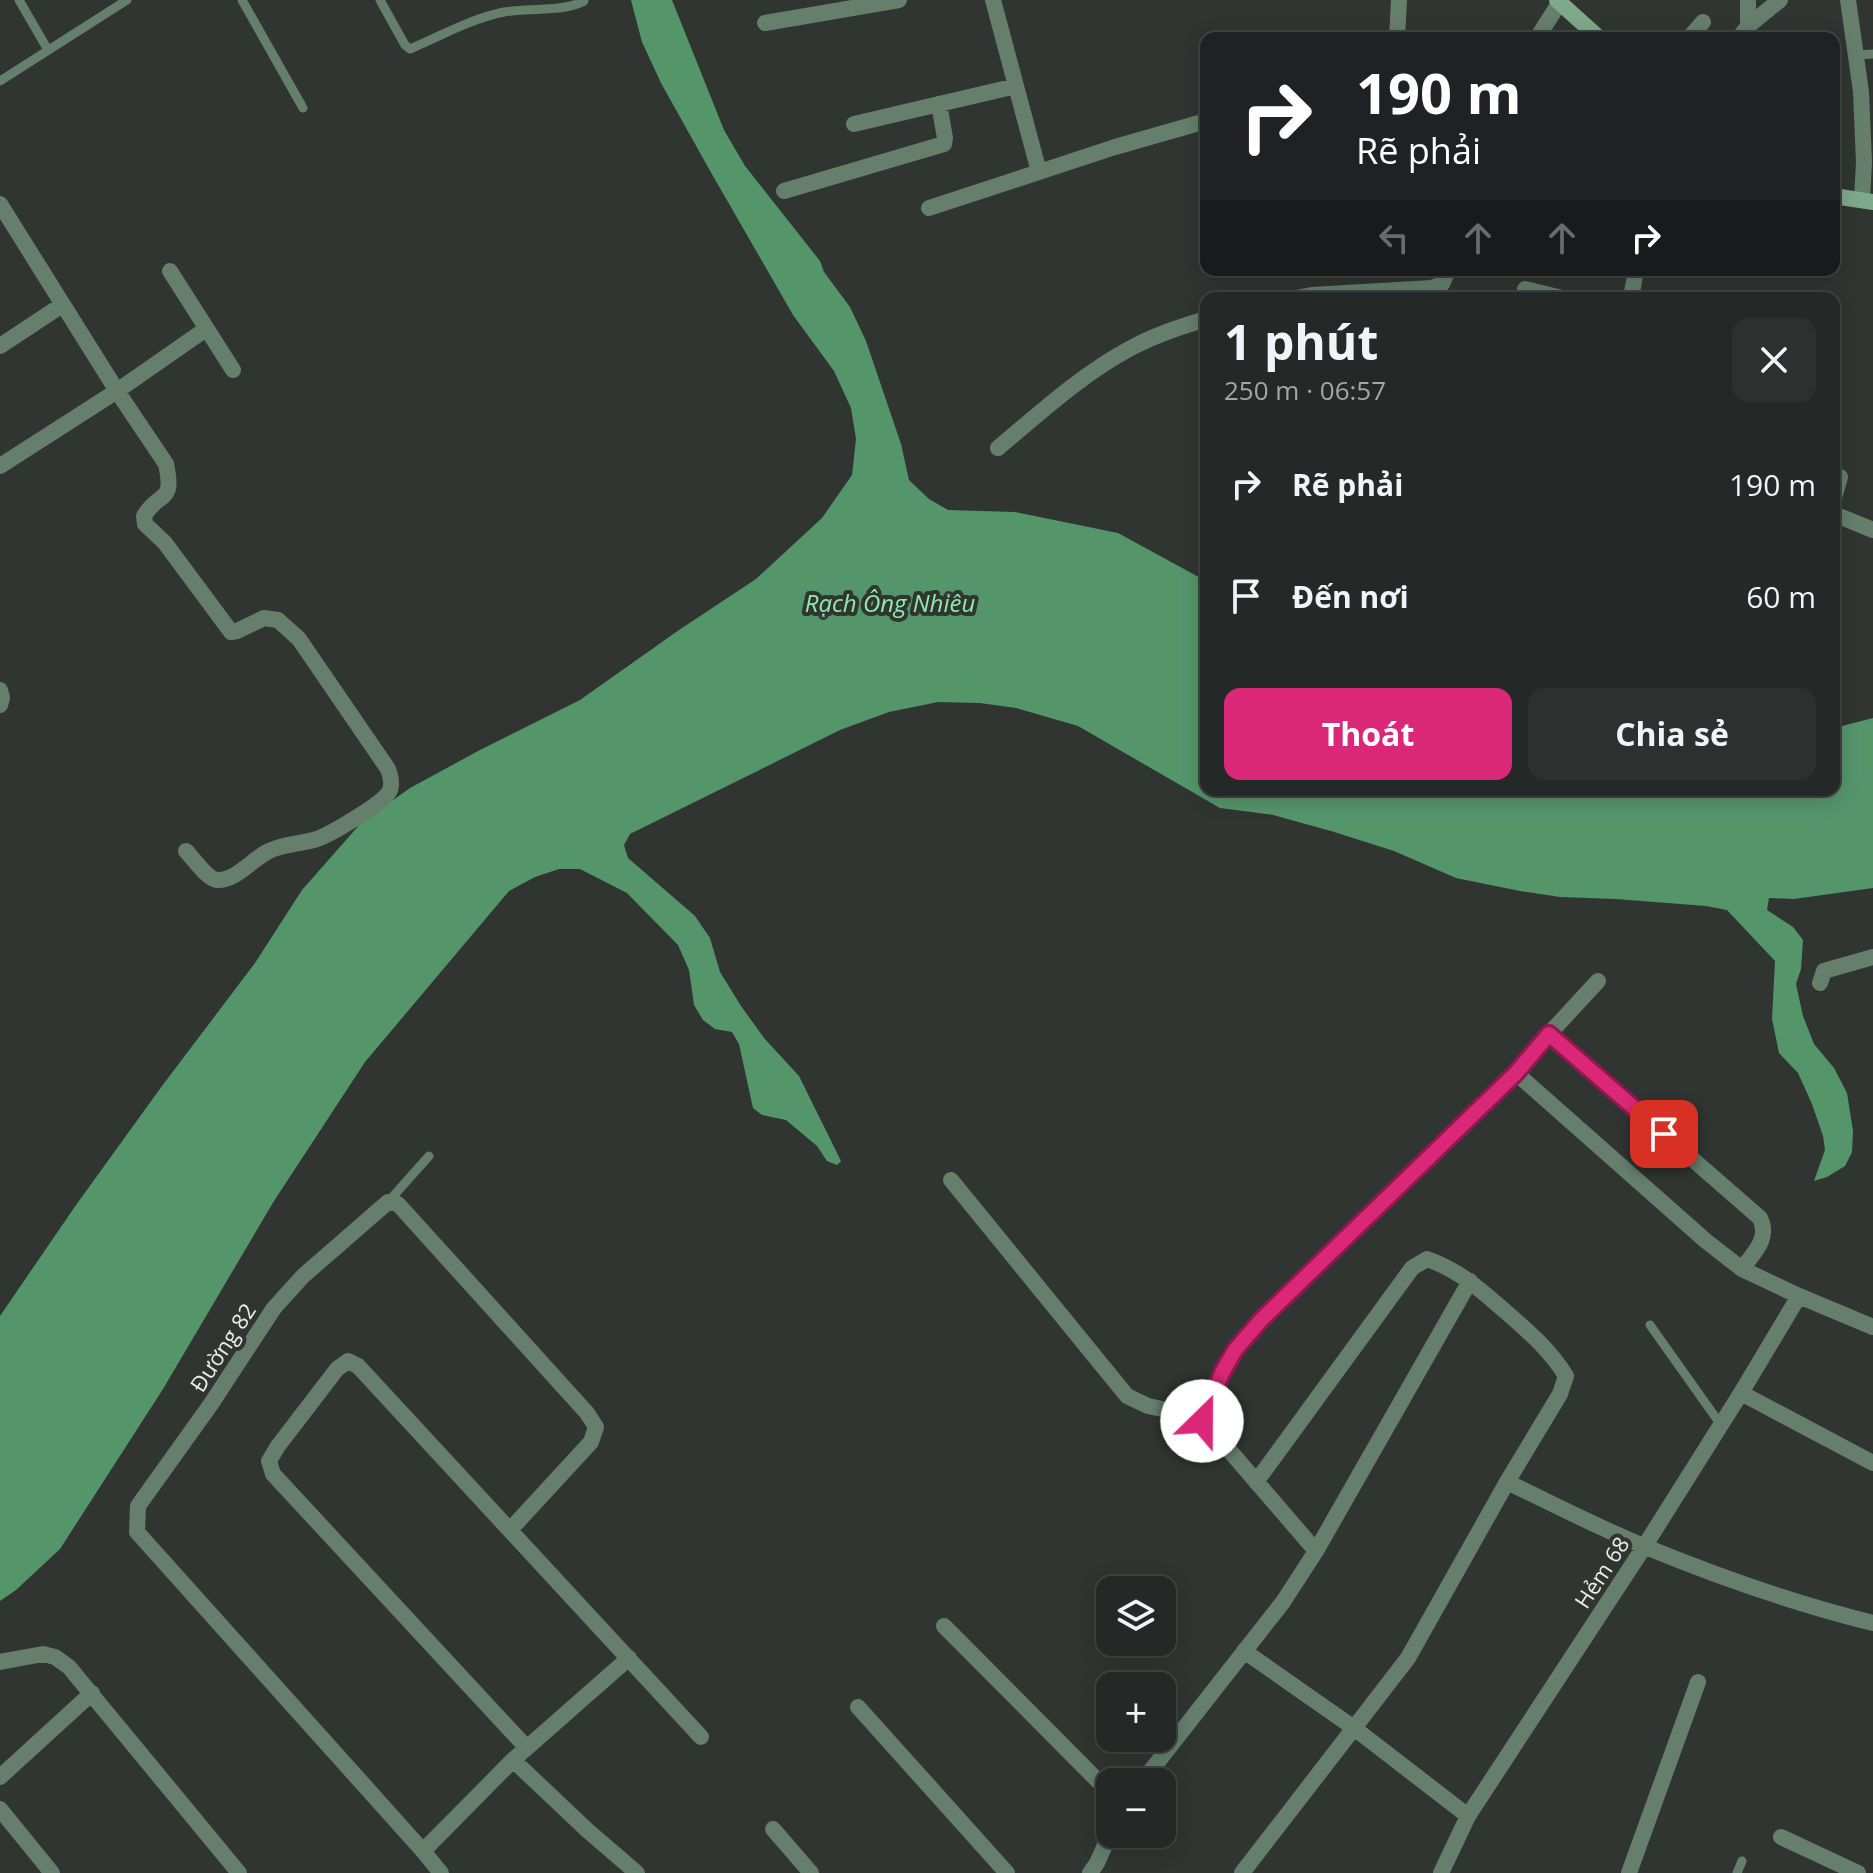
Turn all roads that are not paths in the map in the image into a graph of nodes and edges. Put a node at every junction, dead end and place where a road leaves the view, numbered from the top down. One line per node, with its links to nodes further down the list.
1 (19, 0): 20 (lane)
2 (127, 0): 20 (lane)
3 (242, 0): 25 (lane)
4 (380, 0): 11 (lane)
5 (899, 0): 14 (street)
6 (993, 0): 23 (street)
7 (1399, 0): 15 (street)
8 (1748, 0): 19 (street)
9 (1780, 0): 19 (street)
10 (1848, 0): 21 (street)
11 (584, 1)
12 (1558, 1): 16 (street); 17 (main road)
13 (1703, 22): 18 (street)
14 (765, 23)
15 (1397, 32)
16 (1540, 32)
17 (1592, 32)
18 (1694, 32)
19 (1743, 32)
20 (48, 50): 22 (lane)
21 (1864, 54): 31 (street)
22 (0, 81)
23 (1016, 86): 24 (street); 28 (street)
24 (939, 104): 27 (street); 29 (street)
25 (303, 108)
26 (1200, 123): 28 (street)
27 (854, 124)
28 (1039, 172): 33 (street)
29 (784, 191)
30 (1840, 197): 31 (main road)
31 (1867, 201)
32 (0, 204): 39 (street)
33 (929, 208)
34 (170, 271): 41 (street)
35 (1445, 277): 37 (street)
36 (1525, 289): 38 (street)
37 (1400, 292)
38 (1537, 292)
39 (62, 305): 42 (street); 44 (street)
40 (1200, 321): 45 (street)
41 (206, 329): 43 (street); 44 (street)
42 (0, 346)
43 (233, 370)
44 (117, 391): 46 (street); 51 (street)
45 (998, 448)
46 (0, 466)
47 (1840, 516): 48 (street)
48 (1873, 530)
49 (0, 690): 50 (street)
50 (0, 705)
51 (186, 851)
52 (1873, 957): 54 (street)
53 (1598, 981): 55 (street)
54 (1820, 983)
55 (1549, 1034): 56 (street); 60 (street)
56 (1516, 1073): 60 (street); 66 (street)
57 (429, 1156): 59 (lane)
58 (951, 1180): 66 (street)
59 (388, 1202): 71 (street); 94 (street, Đường 82)
60 (1742, 1269): 62 (street)
61 (1470, 1281): 69 (street); 70 (street); 73 (street)
62 (1799, 1296): 64 (street); 65 (street, Hẻm 68)
63 (1650, 1325): 67 (lane)
64 (1873, 1327)
65 (1741, 1393): 67 (street, Hẻm 68); 68 (street)
66 (1202, 1421): 69 (street)
67 (1721, 1425): 72 (street, Hẻm 68)
68 (1873, 1463)
69 (1256, 1482): 73 (street)
70 (1507, 1482): 72 (street); 82 (street)
71 (510, 1530): 77 (street); 84 (street)
72 (1644, 1547): 74 (street); 90 (street, Hẻm 68)
73 (1316, 1551): 76 (street)
74 (1873, 1623)
75 (944, 1626): 88 (street)
76 (1244, 1651): 82 (street); 86 (street)
77 (629, 1658): 83 (street); 84 (street)
78 (0, 1662): 80 (street)
79 (1698, 1682): 105 (street)
80 (92, 1693): 87 (street); 97 (street)
81 (858, 1707): 101 (street)
82 (1354, 1728): 90 (street); 103 (street)
83 (701, 1737)
84 (527, 1748): 85 (street)
85 (513, 1760): 94 (street); 99 (street)
86 (1153, 1768)
87 (0, 1777)
88 (1096, 1779)
89 (0, 1809): 96 (street)
90 (1468, 1816): 104 (street, Hẻm 68)
91 (773, 1829): 100 (street)
92 (1781, 1837): 107 (street)
93 (1104, 1848): 102 (street)
94 (423, 1851): 98 (street, Đường 82)
95 (1742, 1861): 106 (lane)
96 (52, 1873)
97 (239, 1873)
98 (441, 1873)
99 (637, 1873)
100 (811, 1873)
101 (1007, 1873)
102 (1090, 1873)
103 (1242, 1873)
104 (1441, 1873)
105 (1629, 1873)
106 (1737, 1873)
107 (1858, 1873)

